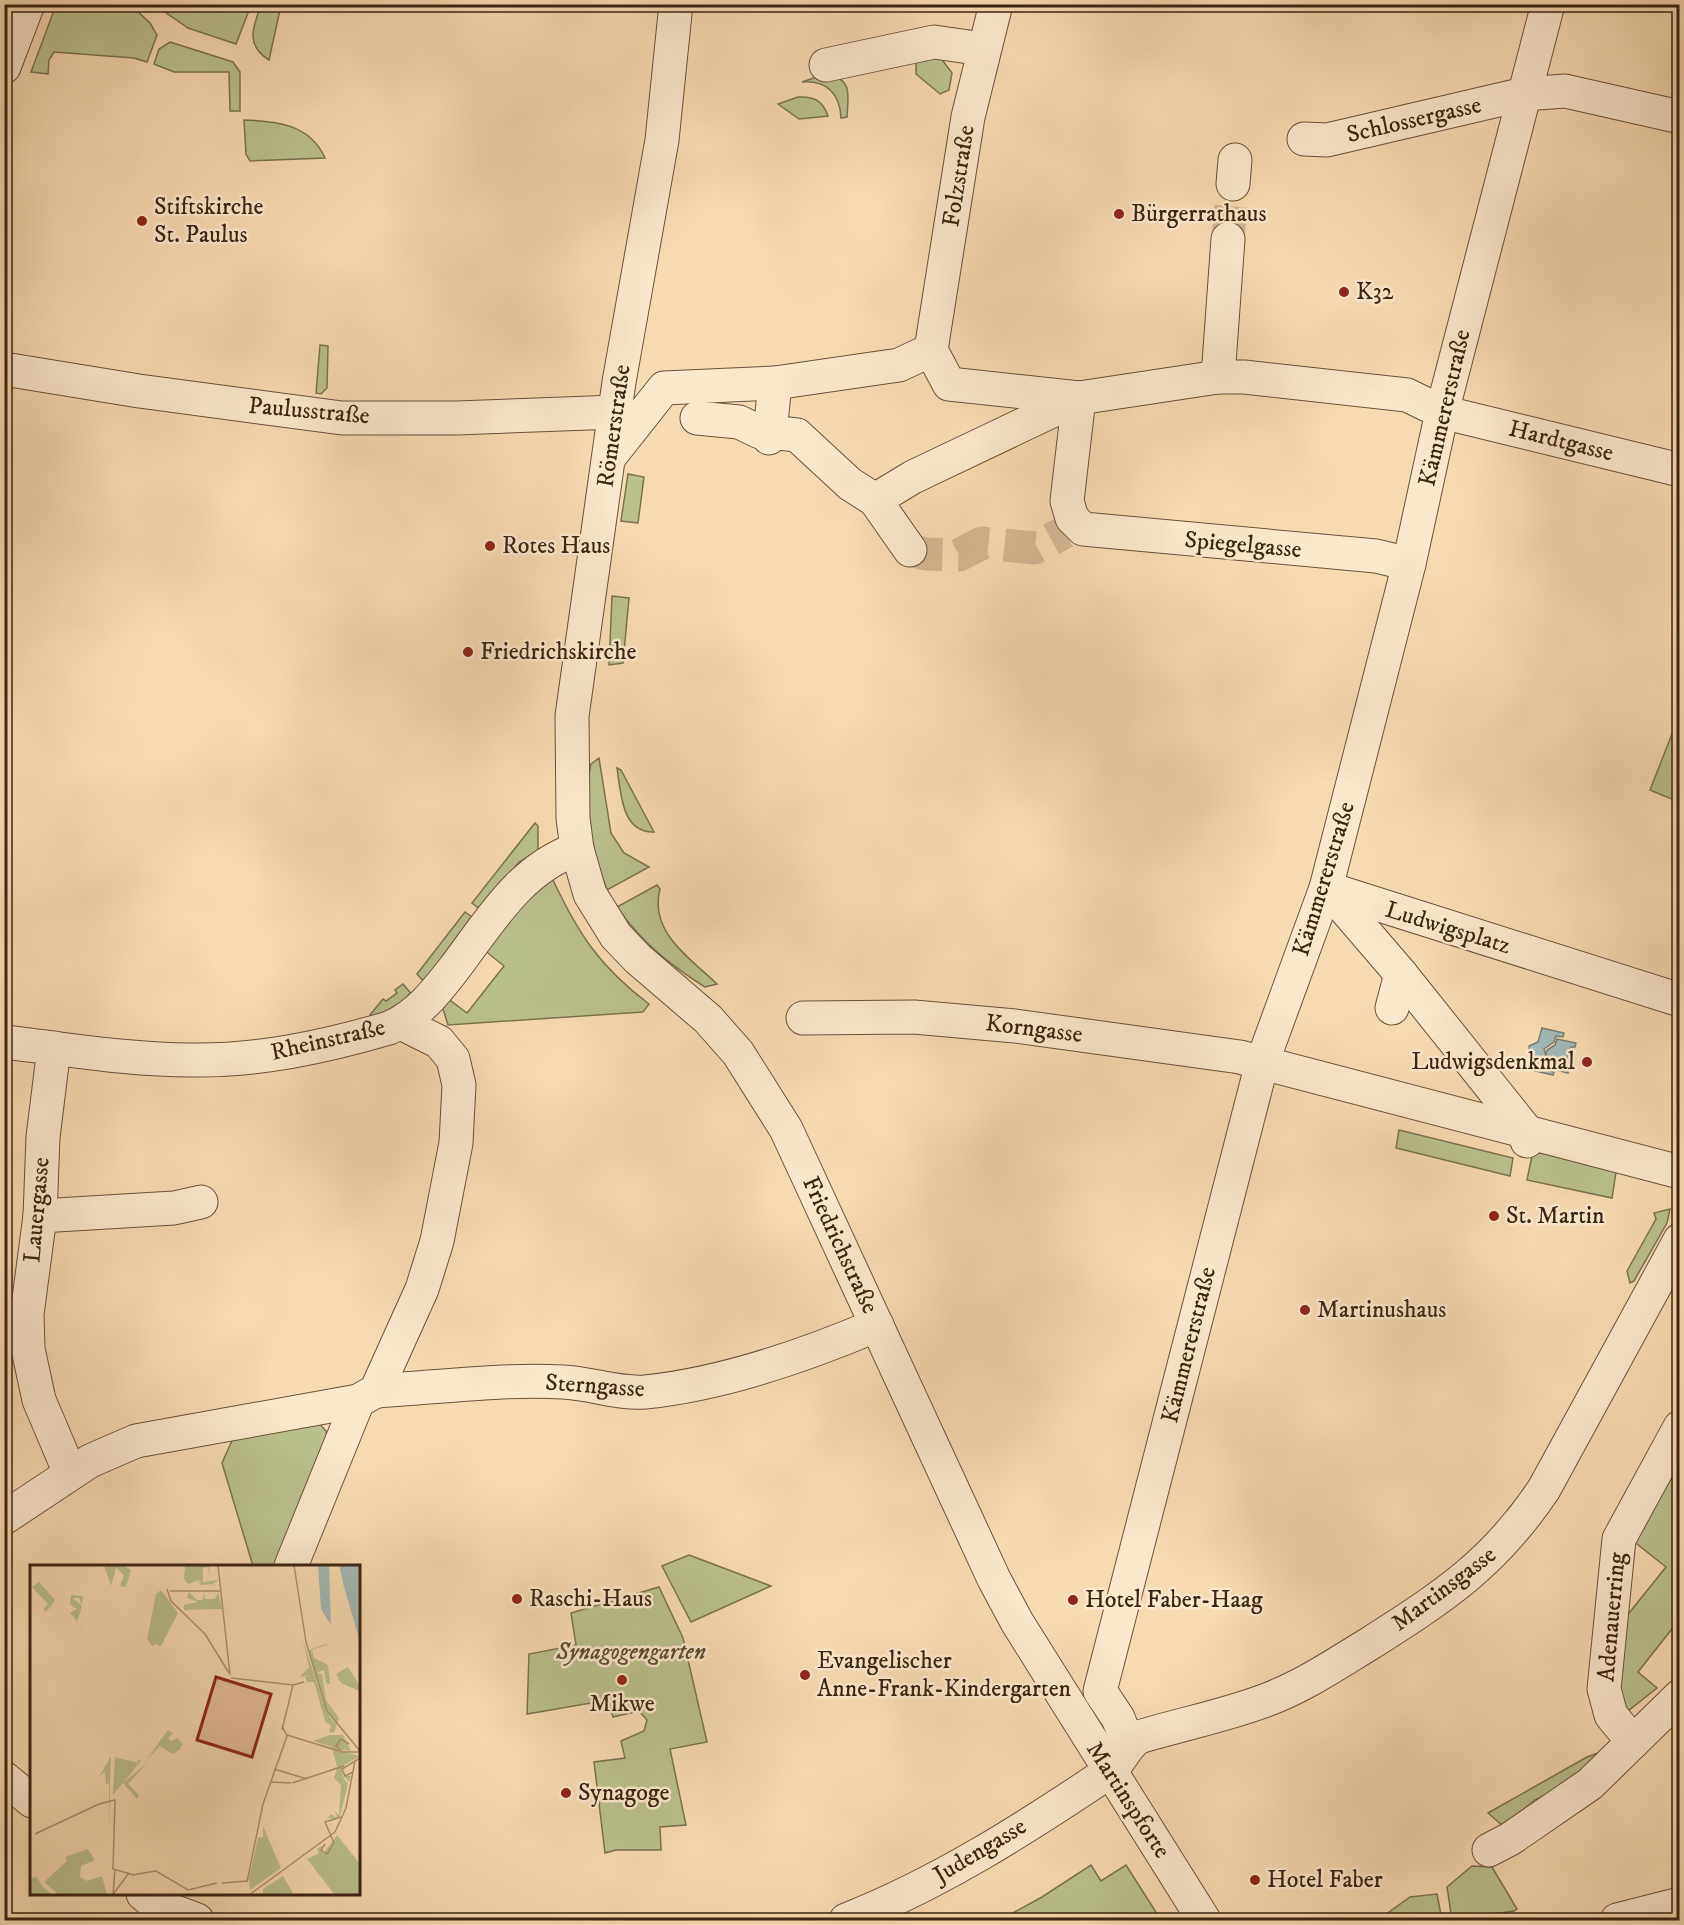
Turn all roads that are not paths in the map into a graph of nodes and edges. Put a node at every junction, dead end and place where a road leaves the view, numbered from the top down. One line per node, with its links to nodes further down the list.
1 (28, 4): 7 (street)
2 (676, 4): 17 (street, Römerstraße)
3 (996, 4): 5 (street, Folzstraße)
4 (1548, 4): 8 (street, Kämmererstraße)
5 (984, 49): 6 (street); 12 (street, Folzstraße)
6 (826, 64)
7 (4, 67)
8 (1524, 94): 9 (street, Schlossergasse); 10 (street, Schlossergasse); 16 (street, Kämmererstraße)
9 (1680, 117)
10 (1304, 139)
11 (1228, 238): 14 (street)
12 (931, 350): 15 (street); 18 (street)
13 (4, 369): 17 (street, Paulusstraße)
14 (1218, 378): 15 (street, Hardtgasse); 16 (street, Hardtgasse)
15 (1079, 398): 20 (street); 22 (street, Spiegelgasse)
16 (1442, 411): 19 (street, Hardtgasse); 22 (street, Kämmererstraße)
17 (667, 416): 18 (street, Paulusstraße); 18 (street); 23 (street, Römerstraße)
18 (771, 419): 20 (street)
19 (1680, 470)
20 (875, 500): 21 (street)
21 (910, 550)
22 (1409, 564): 24 (street, Kämmererstraße)
23 (577, 849): 29 (street, Rheinstraße); 38 (street, Friedrichstraße)
24 (1326, 888): 25 (street, Ludwigsplatz); 26 (street, Ludwigsplatz); 32 (street, Kämmererstraße)
25 (1401, 975): 27 (street); 33 (street, Ludwigsplatz)
26 (1680, 1000)
27 (1392, 1008)
28 (803, 1018): 32 (street, Korngasse)
29 (401, 1023): 31 (street, Rheinstraße); 39 (street)
30 (4, 1042): 31 (street, Rheinstraße)
31 (54, 1048): 36 (street, Lauergasse)
32 (1262, 1063): 33 (street); 47 (street, Kämmererstraße)
33 (1527, 1141): 34 (street)
34 (1680, 1172)
35 (201, 1202): 36 (street)
36 (40, 1216): 41 (street, Lauergasse)
37 (1680, 1240): 47 (street, Martinsgasse)
38 (877, 1325): 39 (street, Sterngasse); 44 (street, Friedrichstraße)
39 (367, 1396): 41 (street, Sterngasse); 43 (street)
40 (1680, 1427): 46 (street, Adenauerring)
41 (70, 1473): 42 (street, Sterngasse)
42 (4, 1518)
43 (291, 1565)
44 (1052, 1679): 48 (street, Martinspforte)
45 (1680, 1696): 46 (street)
46 (1633, 1742): 49 (street)
47 (1128, 1743): 48 (street)
48 (1110, 1772): 53 (street, Judengasse); 54 (street, Martinspforte)
49 (1489, 1850)
50 (155, 1903): 52 (street)
51 (1680, 1904): 55 (street)
52 (197, 1920)
53 (846, 1920)
54 (1204, 1920)
55 (1617, 1920)

